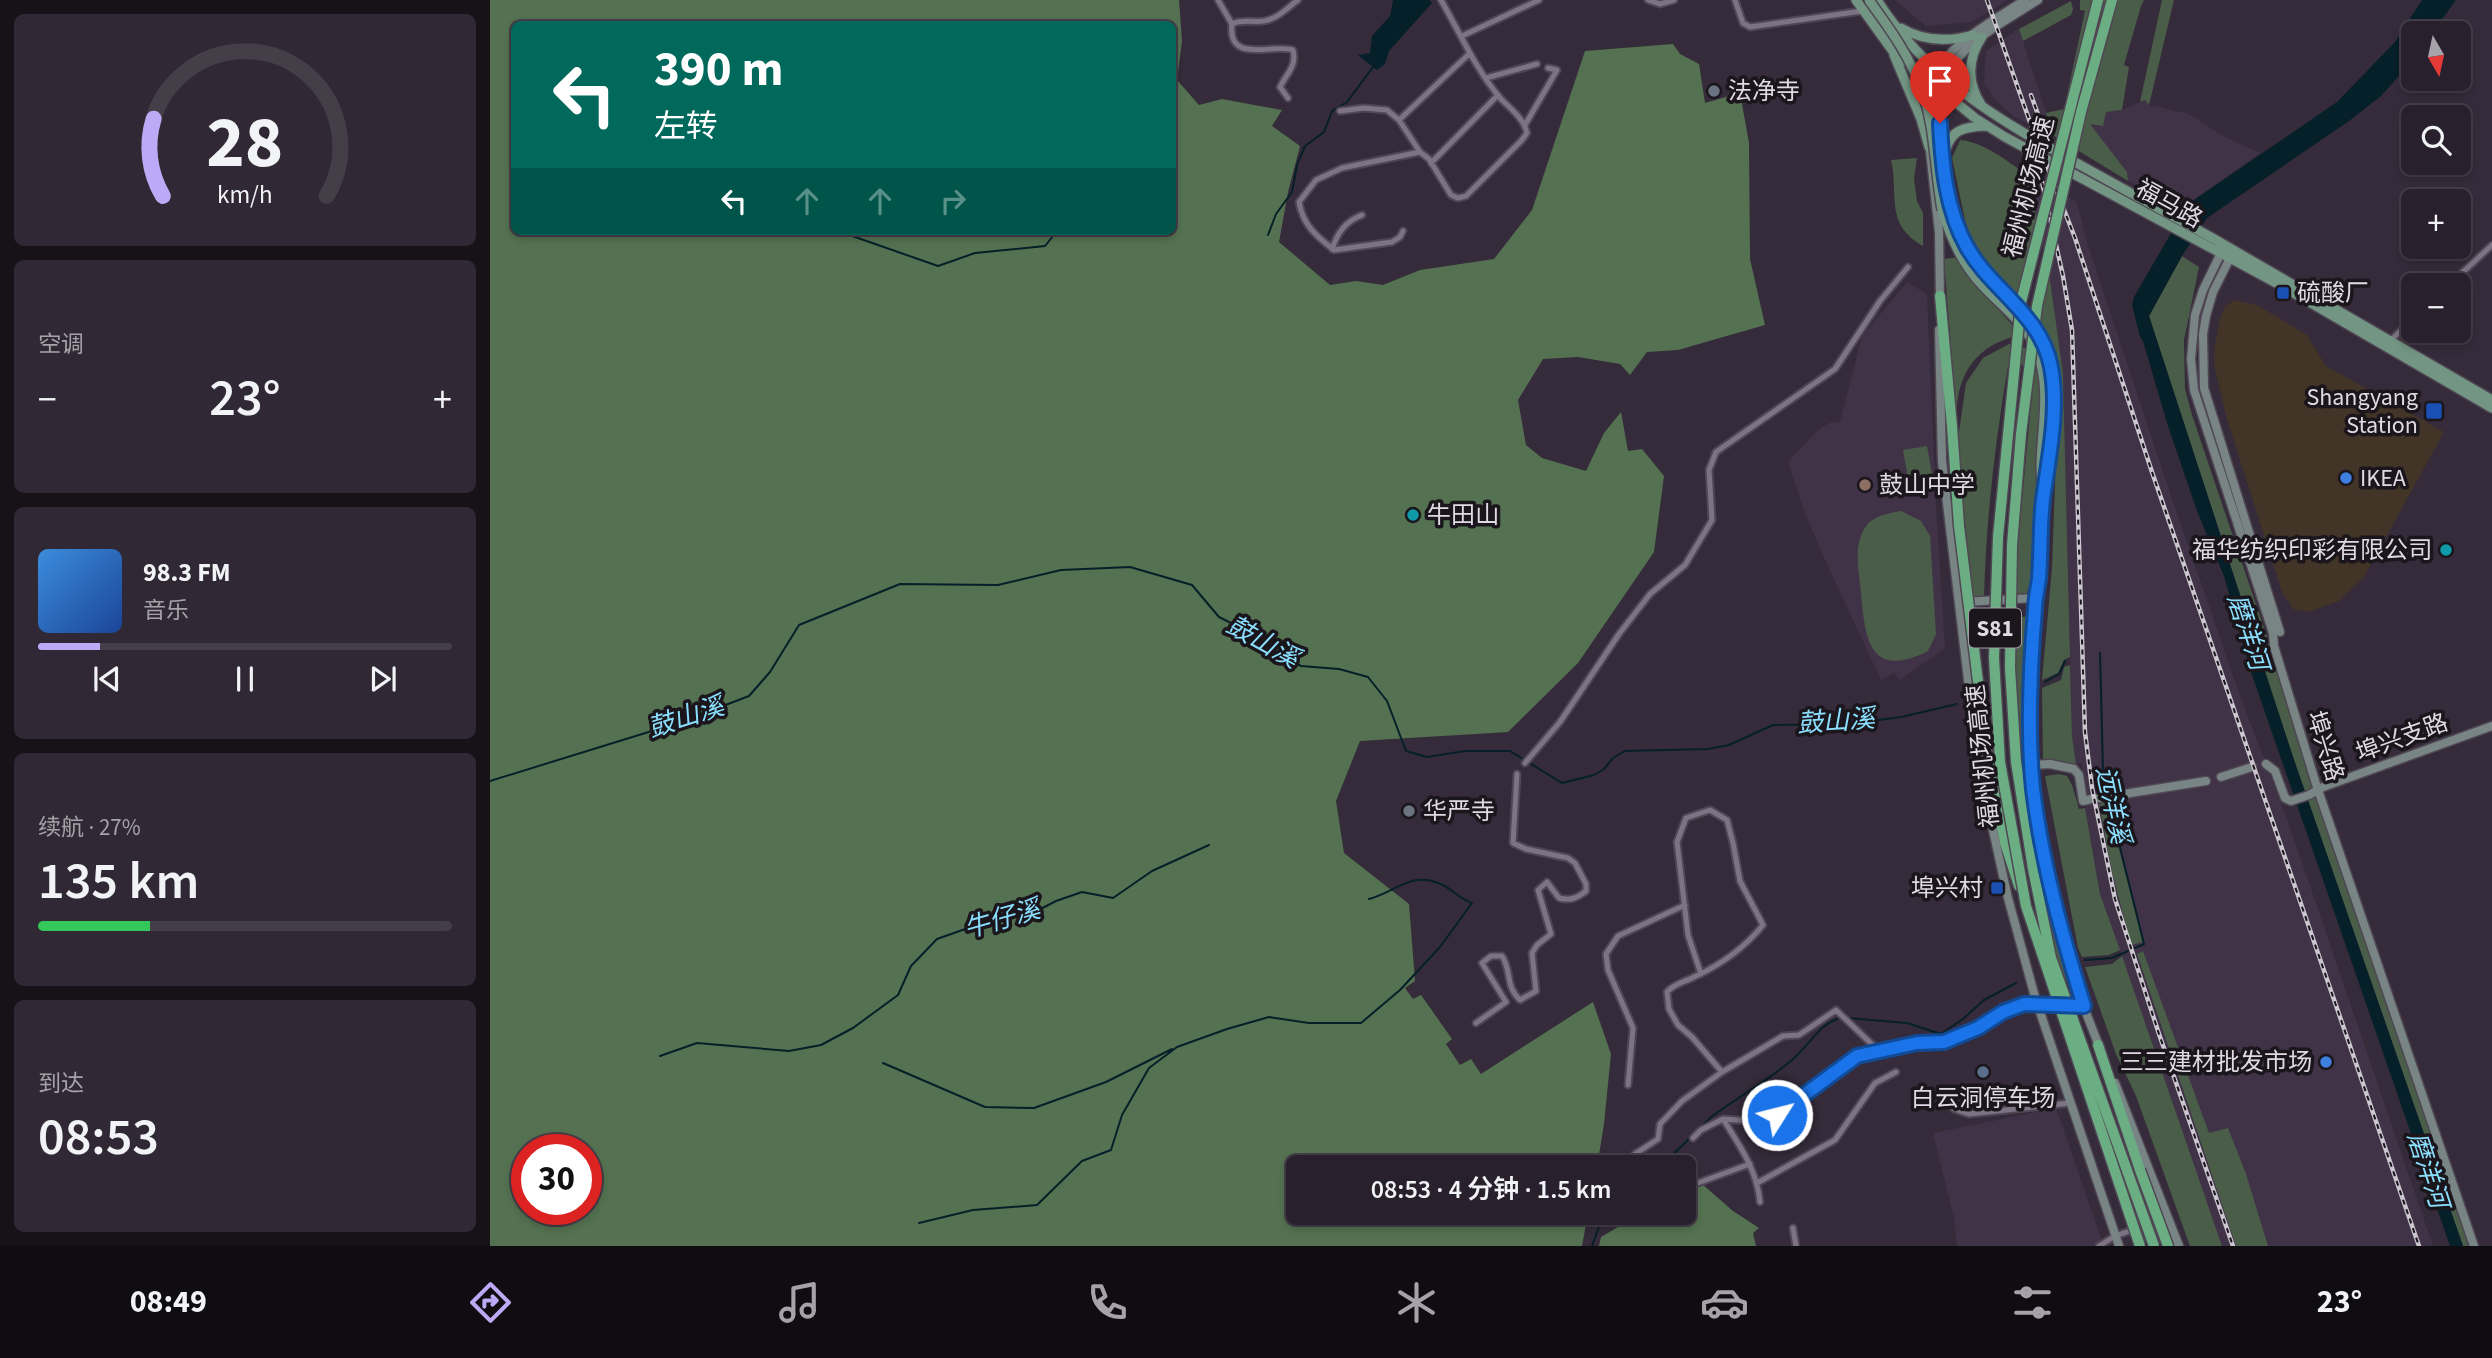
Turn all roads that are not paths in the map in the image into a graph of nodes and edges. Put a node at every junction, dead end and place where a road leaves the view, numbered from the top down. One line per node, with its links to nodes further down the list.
1 (1218, 0): 18 (street)
2 (1298, 0): 18 (street)
3 (1441, 0): 19 (street)
4 (1539, 0): 19 (street)
5 (1648, 0): 6 (street)
6 (1674, 0)
7 (1735, 0): 16 (street)
8 (1856, 0): 16 (main road, 福马路)
9 (1869, 0): 55 (main road, bridge)
10 (1877, 0): 17 (main road, 福马路)
11 (2025, 0): 20 (main road)
12 (2038, 0): 20 (main road)
13 (2098, 0): 69 (highway, 福州机场高速 / S81, bridge)
14 (2112, 0): 21 (highway, 福州机场高速 / S81, bridge)
15 (2118, 0): 21 (highway, bridge)
16 (1862, 11): 22 (main road, 福马路)
17 (1887, 16): 20 (main road); 26 (main road, 福马路)
18 (1232, 24): 30 (street)
19 (1462, 36): 23 (street)
20 (1978, 36): 26 (main road); 31 (main road)
21 (2102, 41): 95 (highway, 福州机场高速 / S81, bridge)
22 (1892, 50): 28 (main road, 福马路); 36 (main road)
23 (1470, 53): 27 (street); 33 (street)
24 (1537, 64): 27 (street)
25 (1548, 68): 34 (street)
26 (1941, 74): 28 (main road); 31 (main road, 福马路)
27 (1486, 78): 29 (street)
28 (1936, 87): 35 (main road, 福马路); 36 (main road); 38 (main road)
29 (1498, 95): 34 (street); 39 (street)
30 (1288, 98)
31 (1985, 110): 41 (main road, 福马路)
32 (1340, 111): 33 (street)
33 (1399, 120): 37 (street)
34 (1525, 125): 39 (street)
35 (1987, 126): 38 (main road); 41 (main road, 福马路)
36 (1929, 147): 50 (main road)
37 (1420, 152): 39 (street); 45 (street)
38 (1942, 160): 55 (main road)
39 (1431, 163)
40 (1362, 215): 45 (street)
41 (2175, 223): 43 (main road, 福马路)
42 (1403, 231): 45 (street)
43 (2201, 238): 46 (main road, 福马路); 52 (main road, 福马路)
44 (2492, 245): 49 (street)
45 (1332, 248)
46 (2221, 253): 47 (main road, 福马路); 58 (main road, 埠兴路)
47 (2230, 258): 54 (main road, 福马路); 58 (main road, 埠兴路)
48 (1909, 267): 60 (street)
49 (2462, 273)
50 (1940, 296): 57 (main road); 69 (highway, bridge)
51 (2401, 330): 52 (street)
52 (2390, 341): 53 (main road, 福马路)
53 (2492, 400)
54 (2492, 408)
55 (2043, 502): 56 (main road)
56 (2036, 598): 57 (main road); 62 (main road)
57 (1958, 602): 71 (main road)
58 (2277, 633): 67 (main road, 埠兴路)
59 (2492, 726): 67 (main road, 埠兴支路)
60 (1525, 763)
61 (2266, 764): 67 (main road, 埠兴支路)
62 (2031, 765): 66 (main road); 72 (main road)
63 (2252, 767): 65 (main road)
64 (1517, 774): 73 (street)
65 (2221, 777)
66 (2206, 781)
67 (2318, 790): 98 (main road, 埠兴路)
68 (1685, 905): 70 (street); 70 (street); 78 (street)
69 (2026, 906): 94 (highway, 福州机场高速 / S81, bridge)
70 (1701, 974): 76 (street)
71 (2038, 1004): 72 (street); 75 (street); 79 (main road)
72 (2084, 1006): 74 (main road)
73 (1476, 1023)
74 (2098, 1045): 88 (main road); 96 (highway, bridge)
75 (1879, 1051): 76 (street); 81 (street)
76 (1722, 1072): 83 (street)
77 (1896, 1072): 85 (street)
78 (1628, 1085)
79 (2070, 1103): 80 (street); 90 (main road)
80 (1954, 1109)
81 (1723, 1119): 82 (street); 84 (street)
82 (1693, 1138)
83 (1635, 1155)
84 (1750, 1164): 85 (street); 86 (street)
85 (1757, 1183): 87 (street)
86 (1696, 1184)
87 (1760, 1202)
88 (2168, 1218): 90 (street); 97 (main road)
89 (1793, 1228): 91 (street)
90 (2115, 1236): 92 (street); 93 (main road)
91 (1796, 1246)
92 (2099, 1246)
93 (2119, 1246)
94 (2140, 1246)
95 (2154, 1246)
96 (2168, 1246)
97 (2179, 1246)
98 (2474, 1246)

